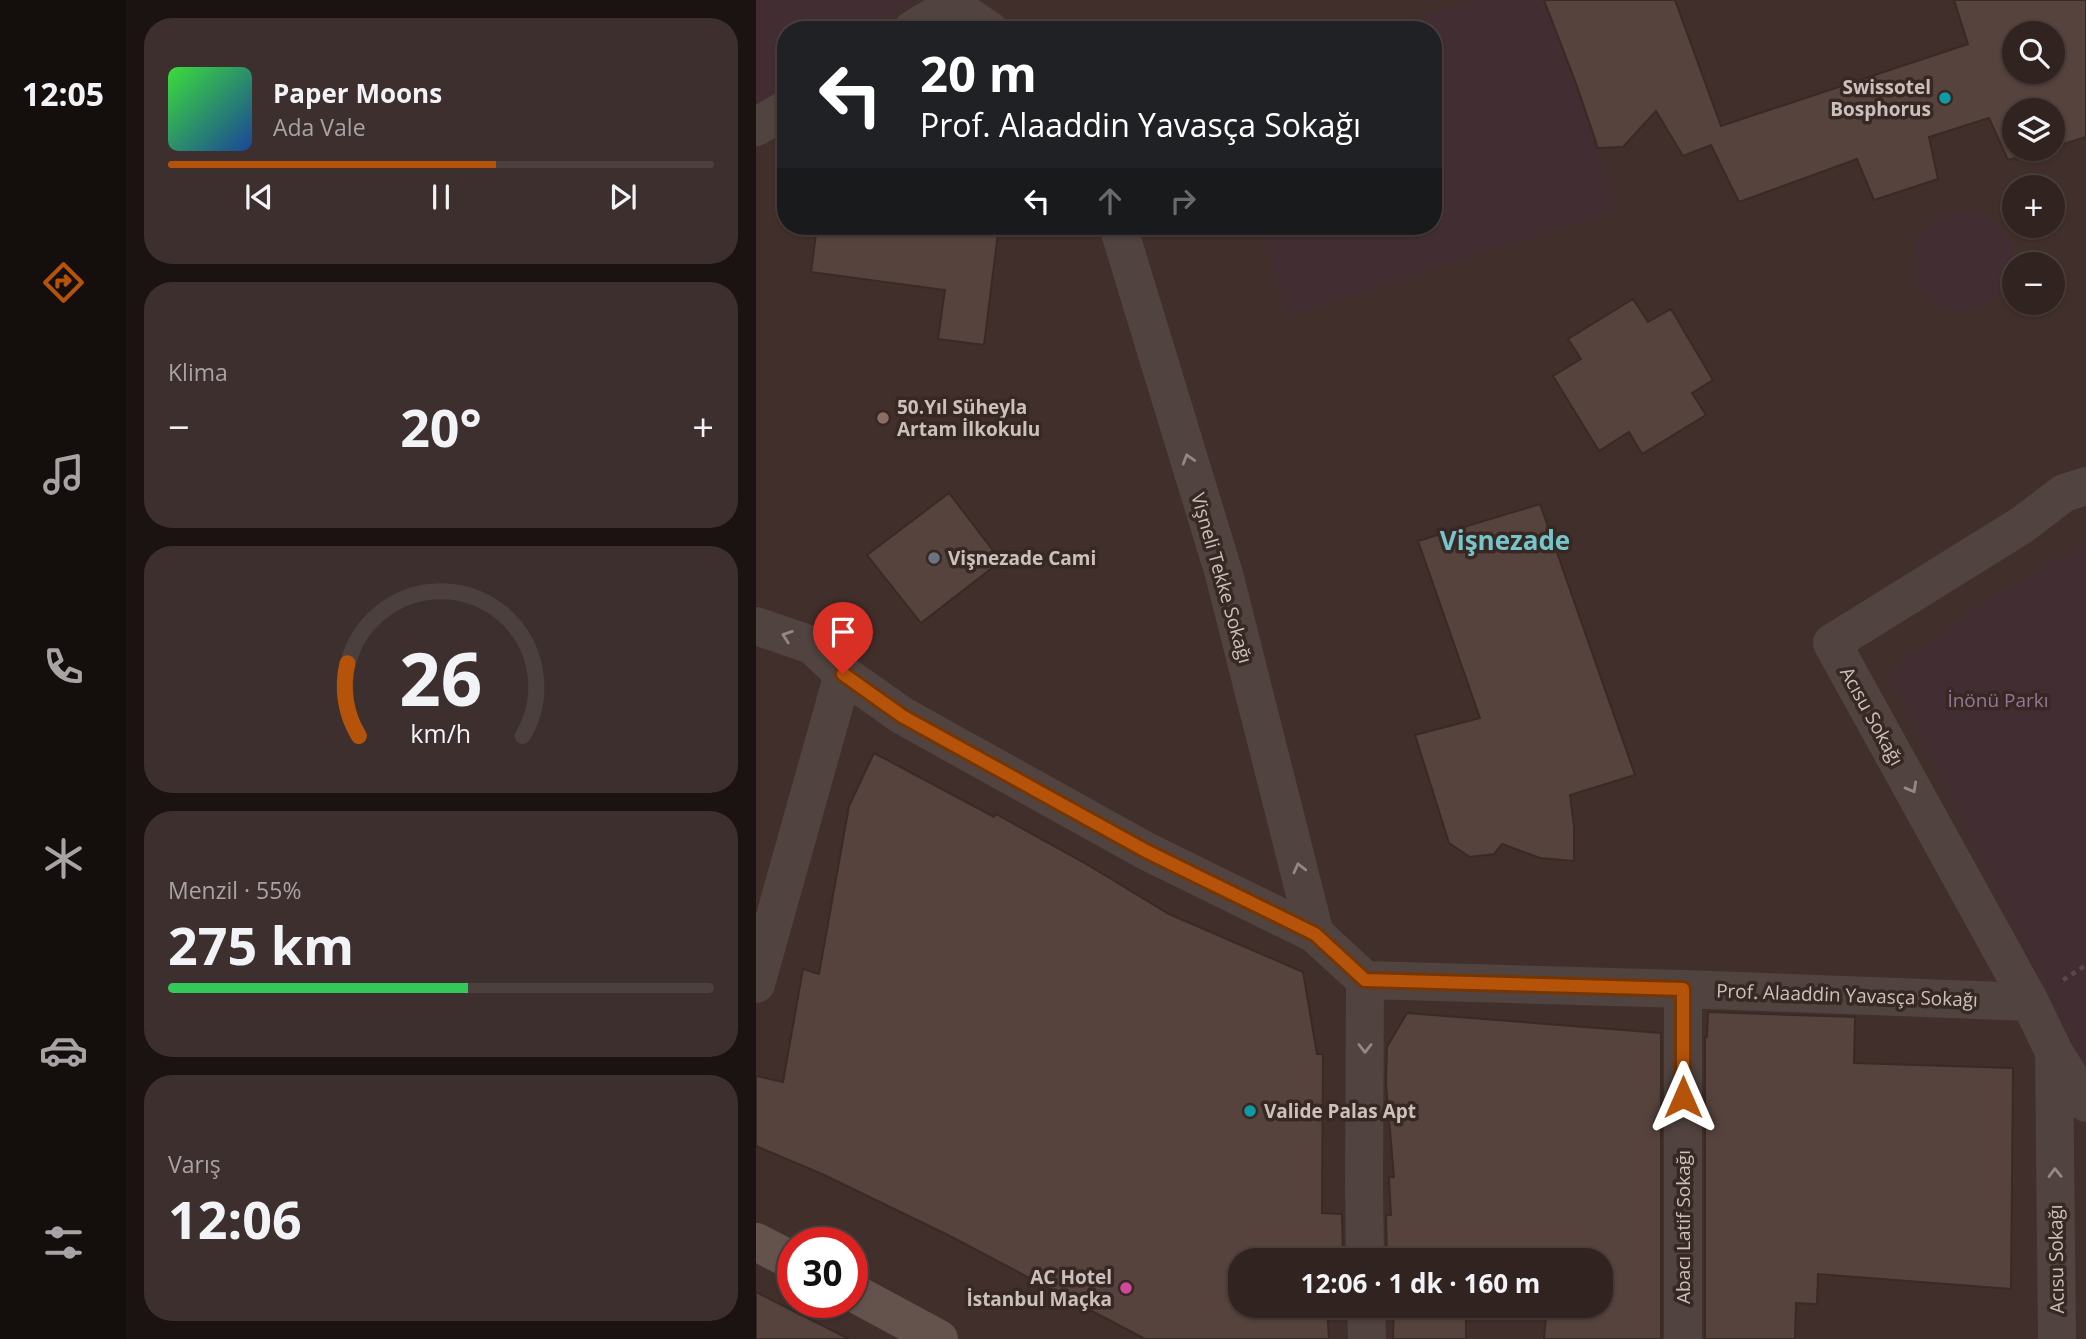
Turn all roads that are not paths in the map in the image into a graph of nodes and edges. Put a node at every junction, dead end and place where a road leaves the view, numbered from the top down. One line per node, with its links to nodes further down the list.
1 (952, 3): 2 (street); 3 (street)
2 (925, 21)
3 (977, 21)
4 (777, 114): 5 (street)
5 (756, 127)
6 (1121, 235): 10 (street, Vişneli Tekke Sokağı, one-way to 6)
7 (2086, 486): 14 (street, Acısu Sokağı, one-way to 14)
8 (756, 626): 9 (street, one-way to 8)
9 (843, 674): 10 (street); 12 (street)
10 (1315, 934): 11 (street)
11 (1365, 980): 13 (street, Prof. Alaaddin Yavasça Sokağı); 18 (street, one-way to 18)
12 (756, 984)
13 (1683, 989): 14 (street, Prof. Alaaddin Yavasça Sokağı); 24 (street, Abacı Latif Sokağı)
14 (2030, 1003): 15 (street, Acısu Sokağı)
15 (2054, 1052): 16 (street, Acısu Sokağı); 25 (street, Acısu Sokağı, one-way to 15)
16 (2086, 1102)
17 (756, 1242): 19 (main road)
18 (1365, 1248)
19 (777, 1253)
20 (868, 1301): 22 (main road)
21 (1366, 1318): 23 (street)
22 (939, 1339)
23 (1367, 1339)
24 (1683, 1339)
25 (2057, 1339)

